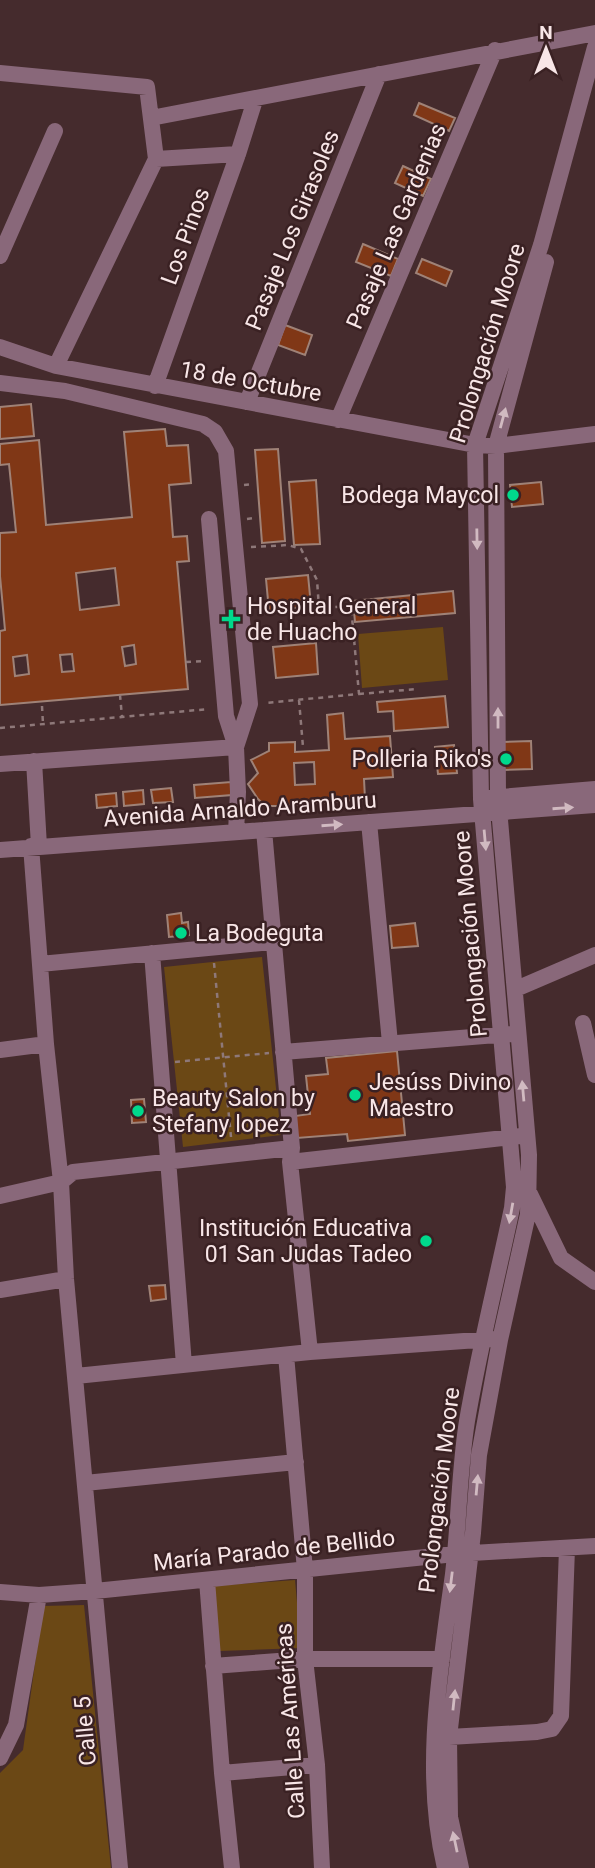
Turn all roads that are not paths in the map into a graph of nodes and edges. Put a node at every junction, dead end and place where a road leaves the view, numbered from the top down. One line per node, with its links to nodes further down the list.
1 (595, 33): 3 (street)
2 (595, 47): 20 (street, Prolongación Moore)
3 (495, 50): 5 (street); 18 (street, Pasaje Las Gardenias)
4 (0, 73): 8 (street)
5 (379, 75): 7 (street); 17 (street, Pasaje Los Girasoles)
6 (595, 89): 21 (street, Prolongación Moore, one-way to 6)
7 (256, 100): 8 (street); 10 (street, Los Pinos)
8 (151, 118): 11 (street)
9 (55, 131): 12 (street)
10 (238, 155): 11 (street); 16 (street, Los Pinos)
11 (156, 159): 14 (street)
12 (0, 256)
13 (0, 347): 14 (street, 18 de Octubre)
14 (56, 366): 16 (street, 18 de Octubre)
15 (0, 383): 23 (street)
16 (155, 386): 17 (street, 18 de Octubre)
17 (247, 402): 18 (street, 18 de Octubre)
18 (338, 420): 20 (street, 18 de Octubre)
19 (595, 434): 21 (street, 18 de Octubre)
20 (475, 445): 21 (street, 18 de Octubre); 28 (street, Prolongación Moore, one-way to 28)
21 (496, 446): 28 (street, Prolongación Moore, one-way to 21)
22 (209, 519): 23 (street)
23 (236, 747): 24 (street); 31 (street)
24 (34, 761): 25 (street); 32 (street, Calle 5)
25 (0, 764)
26 (595, 789): 28 (street)
27 (595, 805): 28 (street, one-way to 27)
28 (490, 806): 29 (street, Avenida Arnaldo Aramburu); 38 (street, Prolongación Moore); 40 (street, Prolongación Moore, one-way to 40)
29 (369, 822): 30 (street, Avenida Arnaldo Aramburu, one-way to 29); 41 (street)
30 (264, 830): 31 (street, Avenida Arnaldo Aramburu); 34 (street)
31 (236, 832): 32 (street, Avenida Arnaldo Aramburu)
32 (35, 846): 33 (street, Avenida Arnaldo Aramburu); 37 (street, Calle 5)
33 (0, 850)
34 (272, 942): 35 (street); 44 (street)
35 (152, 953): 37 (street); 48 (street)
36 (595, 955): 38 (street)
37 (40, 964): 42 (street, Calle 5)
38 (516, 989): 40 (street, Prolongación Moore)
39 (583, 1023): 45 (street)
40 (510, 1034): 41 (street); 46 (street, Prolongación Moore)
41 (390, 1042): 44 (street)
42 (46, 1044): 43 (street); 49 (street, Calle 5)
43 (0, 1050)
44 (283, 1052): 47 (street)
45 (595, 1075)
46 (518, 1136): 47 (street); 50 (street, Prolongación Moore)
47 (291, 1155): 48 (street); 56 (street)
48 (170, 1162): 49 (street); 58 (street)
49 (61, 1182): 51 (street); 52 (street, Calle 5)
50 (522, 1190): 53 (street); 55 (street, Prolongación Moore)
51 (0, 1196)
52 (66, 1279): 54 (street); 59 (street, Calle 5)
53 (595, 1282)
54 (0, 1290)
55 (492, 1339): 56 (street); 64 (street, Prolongación Moore)
56 (310, 1352): 57 (street)
57 (286, 1355): 58 (street); 60 (street, Calle Las Américas)
58 (184, 1365): 59 (street)
59 (76, 1376): 61 (street, Calle 5)
60 (296, 1462): 61 (street); 65 (street, Calle Las Américas)
61 (85, 1483): 67 (street, Calle 5)
62 (595, 1546): 63 (street, María Parado de Bellido)
63 (568, 1548): 64 (street, María Parado de Bellido); 73 (street)
64 (462, 1553): 65 (street, María Parado de Bellido); 71 (street, Prolongación Moore, one-way to 71); 73 (street, Prolongación Moore, one-way to 64)
65 (305, 1570): 66 (street, María Parado de Bellido); 70 (street, Calle Las Américas)
66 (207, 1580): 67 (street, María Parado de Bellido); 72 (street)
67 (95, 1591): 69 (street, María Parado de Bellido); 77 (street, Calle 5)
68 (0, 1592): 69 (street, María Parado de Bellido)
69 (39, 1595): 74 (street)
70 (305, 1659): 71 (street); 72 (street); 75 (street, Calle Las Américas)
71 (442, 1659): 80 (street, Prolongación Moore)
72 (213, 1666): 76 (street)
73 (450, 1737): 81 (street, Prolongación Moore, one-way to 73)
74 (1, 1755)
75 (317, 1765): 76 (street); 79 (street, Calle Las Américas)
76 (222, 1773): 78 (street)
77 (120, 1868)
78 (233, 1868)
79 (322, 1868)
80 (445, 1868)
81 (461, 1868)

